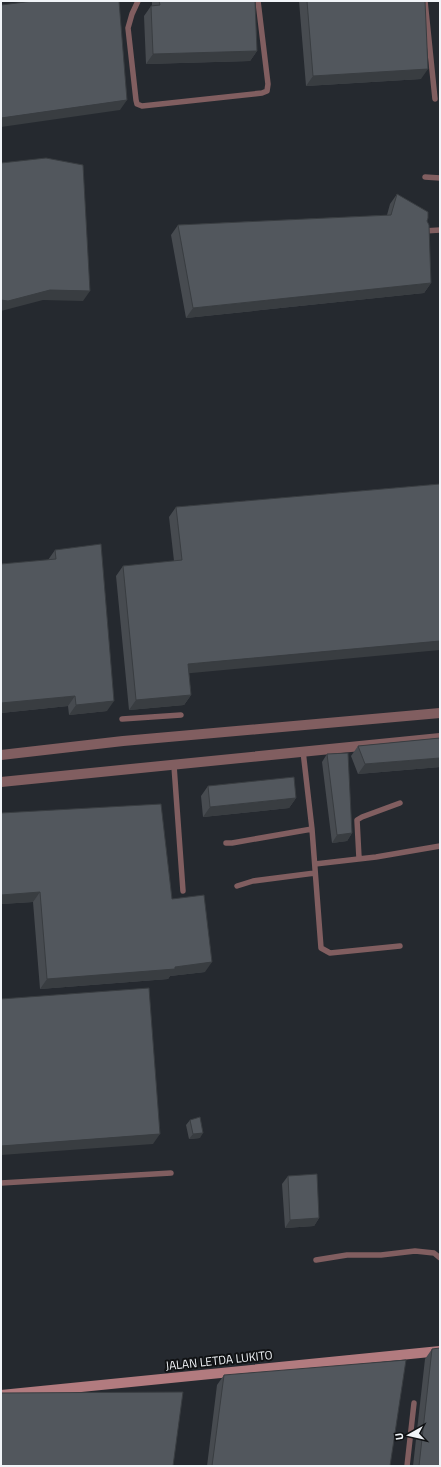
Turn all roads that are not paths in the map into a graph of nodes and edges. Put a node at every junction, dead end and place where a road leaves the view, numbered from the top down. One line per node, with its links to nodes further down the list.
1 (138, 1): 2 (lane)
2 (258, 1)
3 (425, 1): 4 (lane)
4 (435, 99)
5 (425, 177): 6 (lane)
6 (440, 178)
7 (440, 230): 8 (lane)
8 (424, 231)
9 (440, 712): 14 (street)
10 (181, 715): 11 (lane)
11 (122, 719)
12 (440, 738): 13 (street)
13 (303, 751): 15 (street); 18 (lane)
14 (1, 755)
15 (174, 766): 16 (street); 25 (lane)
16 (1, 782)
17 (400, 803): 21 (lane)
18 (312, 829): 19 (lane); 22 (lane)
19 (226, 844)
20 (440, 846): 21 (lane)
21 (359, 858): 22 (lane)
22 (315, 864): 23 (lane)
23 (315, 873): 24 (lane); 26 (lane)
24 (237, 886)
25 (183, 891)
26 (400, 946)
27 (171, 1173): 28 (lane)
28 (1, 1182)
29 (440, 1258): 30 (lane)
30 (316, 1260)
31 (440, 1351): 32 (street, JALAN LETDA LUKITO)
32 (1, 1395)
33 (414, 1403): 34 (lane)
34 (407, 1466)

